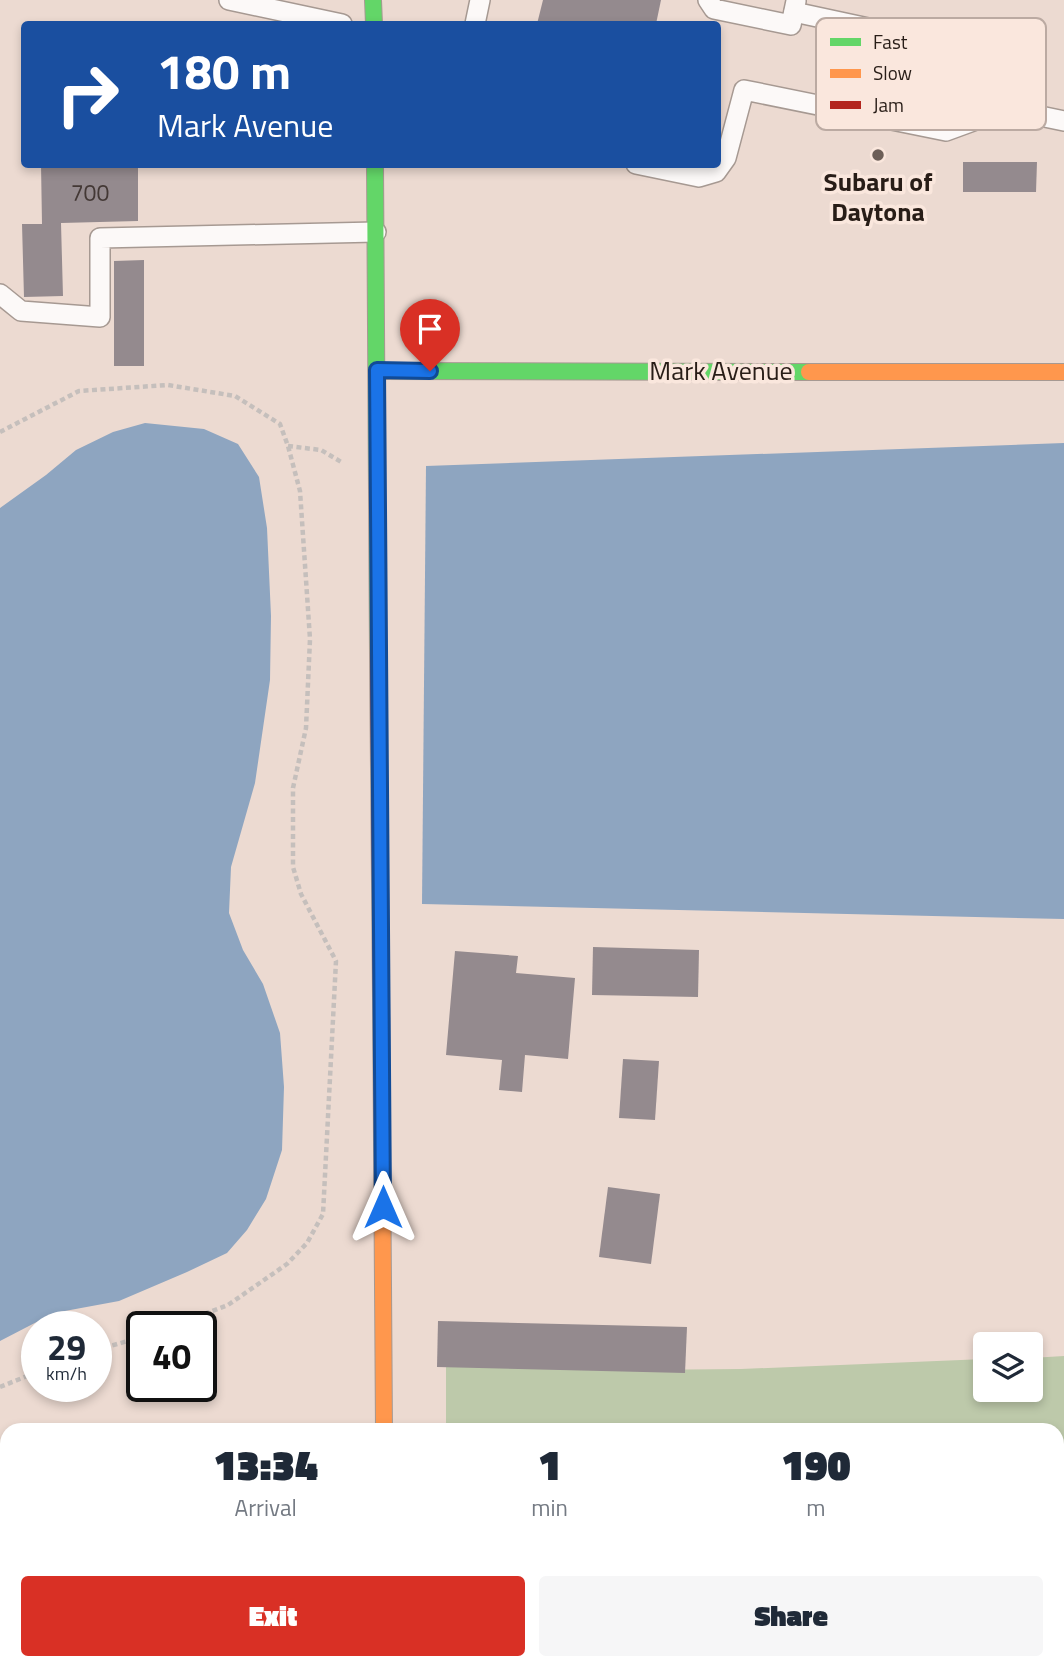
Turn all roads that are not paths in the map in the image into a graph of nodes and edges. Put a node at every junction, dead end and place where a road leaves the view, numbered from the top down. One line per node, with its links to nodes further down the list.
1 (229, 0): 7 (lane)
2 (373, 0): 8 (street)
3 (480, 0): 9 (lane)
4 (708, 0): 5 (lane)
5 (794, 13): 6 (lane)
6 (818, 18)
7 (328, 21)
8 (374, 21)
9 (476, 21)
10 (816, 105): 13 (lane)
11 (1046, 117): 12 (lane)
12 (1064, 121)
13 (721, 165)
14 (375, 168): 17 (street)
15 (655, 168): 16 (lane)
16 (719, 168)
17 (376, 232): 18 (lane); 19 (street)
18 (0, 294)
19 (377, 370): 20 (street, Mark Avenue); 21 (street)
20 (1064, 372)
21 (384, 1423)

